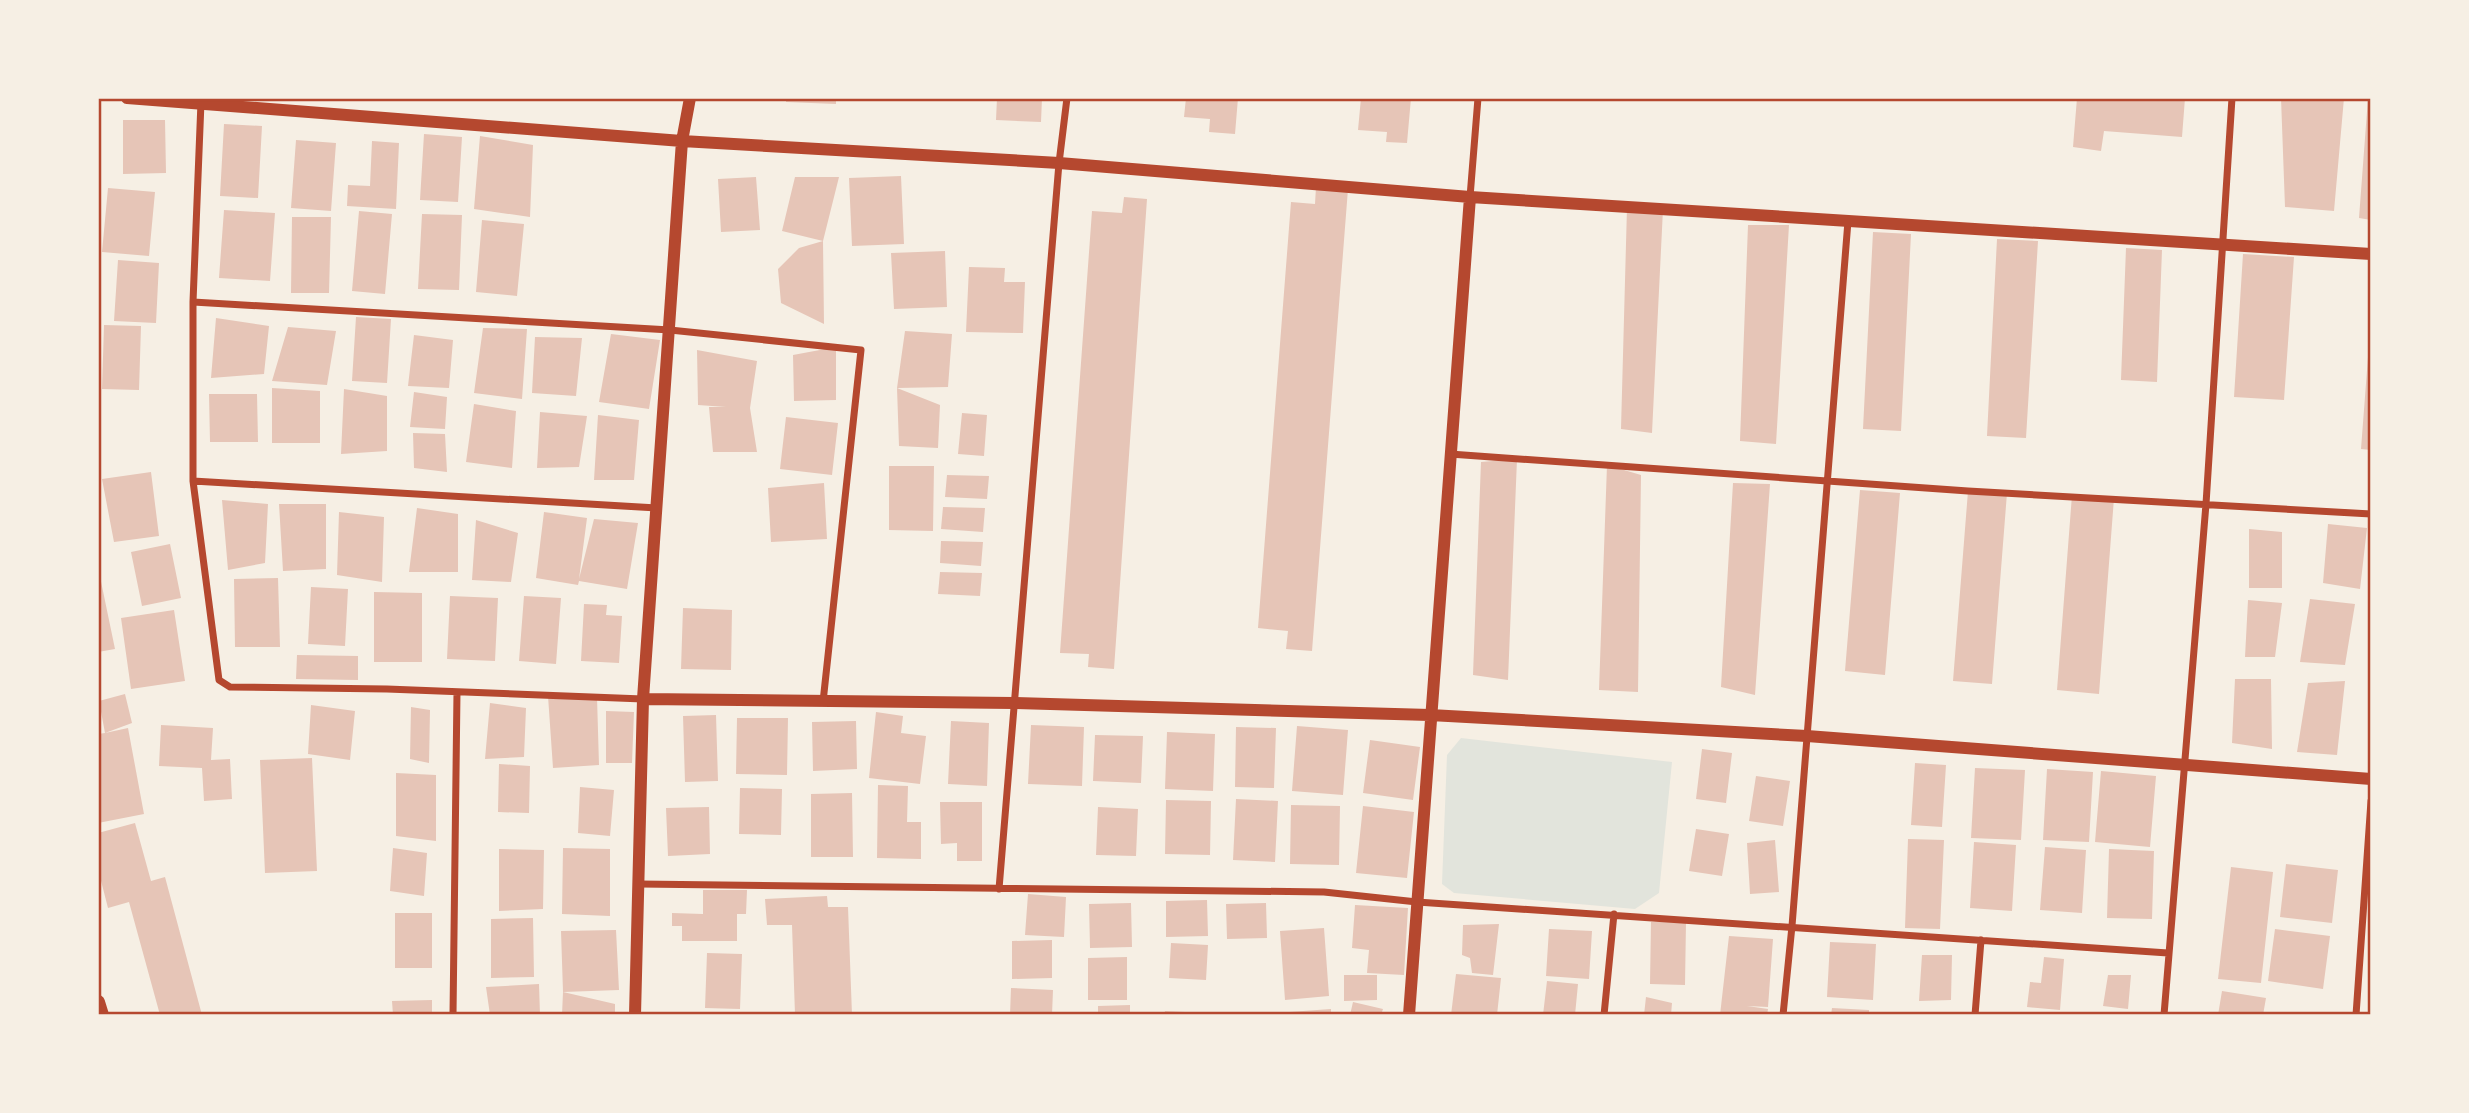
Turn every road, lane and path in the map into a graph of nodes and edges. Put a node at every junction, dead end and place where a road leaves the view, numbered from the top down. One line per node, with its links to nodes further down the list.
1 (127, 98): 6 (street)
2 (690, 98): 7 (street)
3 (1067, 98): 8 (street)
4 (1478, 98): 9 (street)
5 (2232, 98): 11 (street)
6 (201, 100): 7 (street); 13 (street)
7 (682, 141): 8 (street); 14 (street)
8 (1059, 163): 9 (street); 24 (street)
9 (1470, 197): 10 (street); 15 (street)
10 (1848, 221): 11 (street); 16 (street)
11 (2223, 243): 12 (street); 18 (street)
12 (2371, 254)
13 (193, 302): 14 (street); 17 (street)
14 (670, 330): 19 (street); 23 (street)
15 (1450, 454): 16 (street); 25 (street)
16 (1827, 480): 18 (street); 26 (street)
17 (193, 481): 19 (street); 21 (street)
18 (2206, 504): 20 (street); 27 (street)
19 (657, 508): 22 (street)
20 (2371, 514)
21 (457, 692): 22 (street); 39 (street)
22 (643, 699): 23 (street); 30 (street)
23 (823, 702): 24 (street)
24 (1013, 704): 25 (street); 31 (street)
25 (1430, 715): 26 (street); 32 (street)
26 (1807, 736): 27 (street); 34 (street)
27 (2183, 766): 28 (street); 36 (street)
28 (2371, 779)
29 (2371, 802): 46 (street)
30 (639, 884): 31 (street); 40 (street)
31 (999, 888): 32 (street)
32 (1417, 902): 33 (street); 41 (street)
33 (1614, 914): 34 (street); 42 (street)
34 (1792, 926): 35 (street); 43 (street)
35 (1981, 940): 36 (street); 44 (street)
36 (2168, 953): 45 (street)
37 (98, 1002): 38 (main road)
38 (102, 1015)
39 (453, 1015)
40 (635, 1015)
41 (1409, 1015)
42 (1604, 1015)
43 (1783, 1015)
44 (1975, 1015)
45 (2164, 1015)
46 (2356, 1015)

